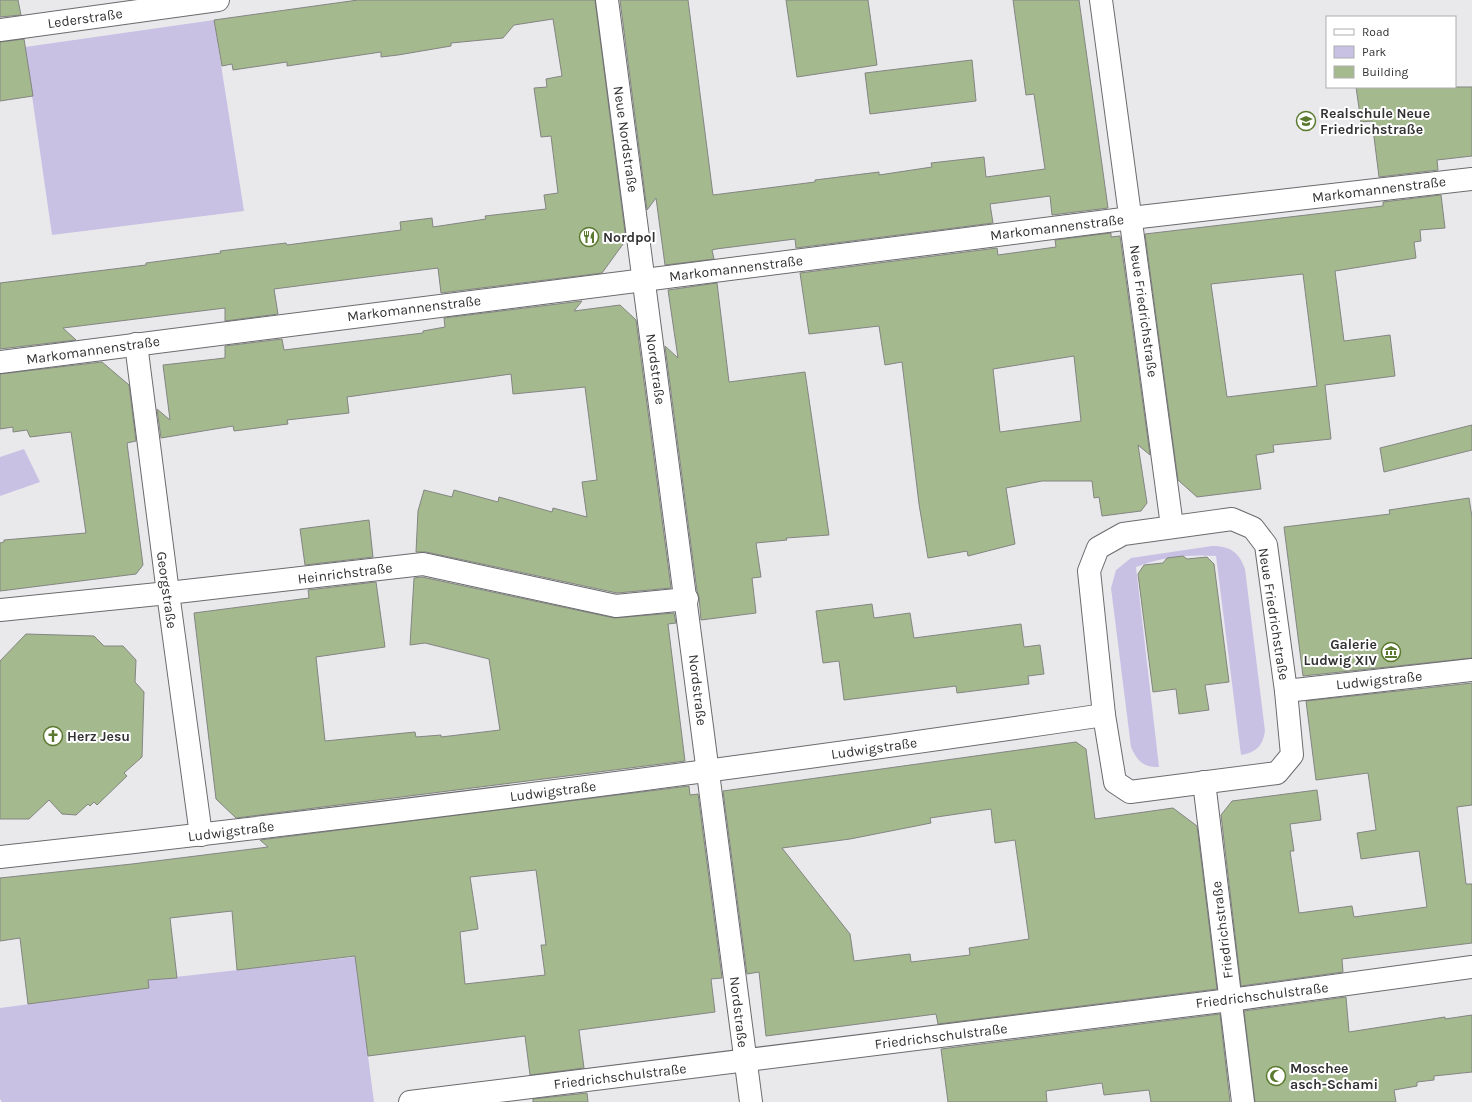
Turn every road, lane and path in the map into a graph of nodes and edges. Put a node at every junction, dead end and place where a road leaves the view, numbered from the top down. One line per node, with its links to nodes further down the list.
1 (218, 0): 4 (street, Lederstraße)
2 (607, 0): 7 (street, Neue Nordstraße)
3 (1101, 0): 6 (street, Neue Friedrichstraße)
4 (0, 30)
5 (1472, 179): 6 (street, Markomannenstraße)
6 (1132, 218): 7 (street, Markomannenstraße); 10 (street, Neue Friedrichstraße)
7 (644, 279): 8 (street, Markomannenstraße); 12 (street, Nordstraße)
8 (136, 344): 9 (street, Markomannenstraße); 11 (street, Georgstraße)
9 (0, 362)
10 (1172, 526): 15 (street, Neue Friedrichstraße); 16 (street, Neue Friedrichstraße)
11 (168, 593): 12 (street, Heinrichstraße); 13 (street, Heinrichstraße); 19 (street, Georgstraße)
12 (687, 599): 17 (street, Nordstraße)
13 (0, 610)
14 (1472, 670): 15 (street, Ludwigstraße)
15 (1286, 691): 18 (street)
16 (1104, 715): 17 (street, Ludwigstraße); 18 (street)
17 (708, 772): 19 (street, Ludwigstraße); 23 (street, Nordstraße)
18 (1204, 782): 22 (street, Friedrichstraße)
19 (201, 835): 20 (street, Ludwigstraße)
20 (0, 857)
21 (1472, 967): 22 (street, Friedrichschulstraße)
22 (1230, 1000): 23 (street, Friedrichschulstraße); 27 (street, Friedrichstraße)
23 (746, 1061): 24 (street, Friedrichschulstraße); 26 (street, Nordstraße)
24 (466, 1099): 25 (street, Friedrichschulstraße)
25 (410, 1102)
26 (751, 1102)
27 (1243, 1102)

